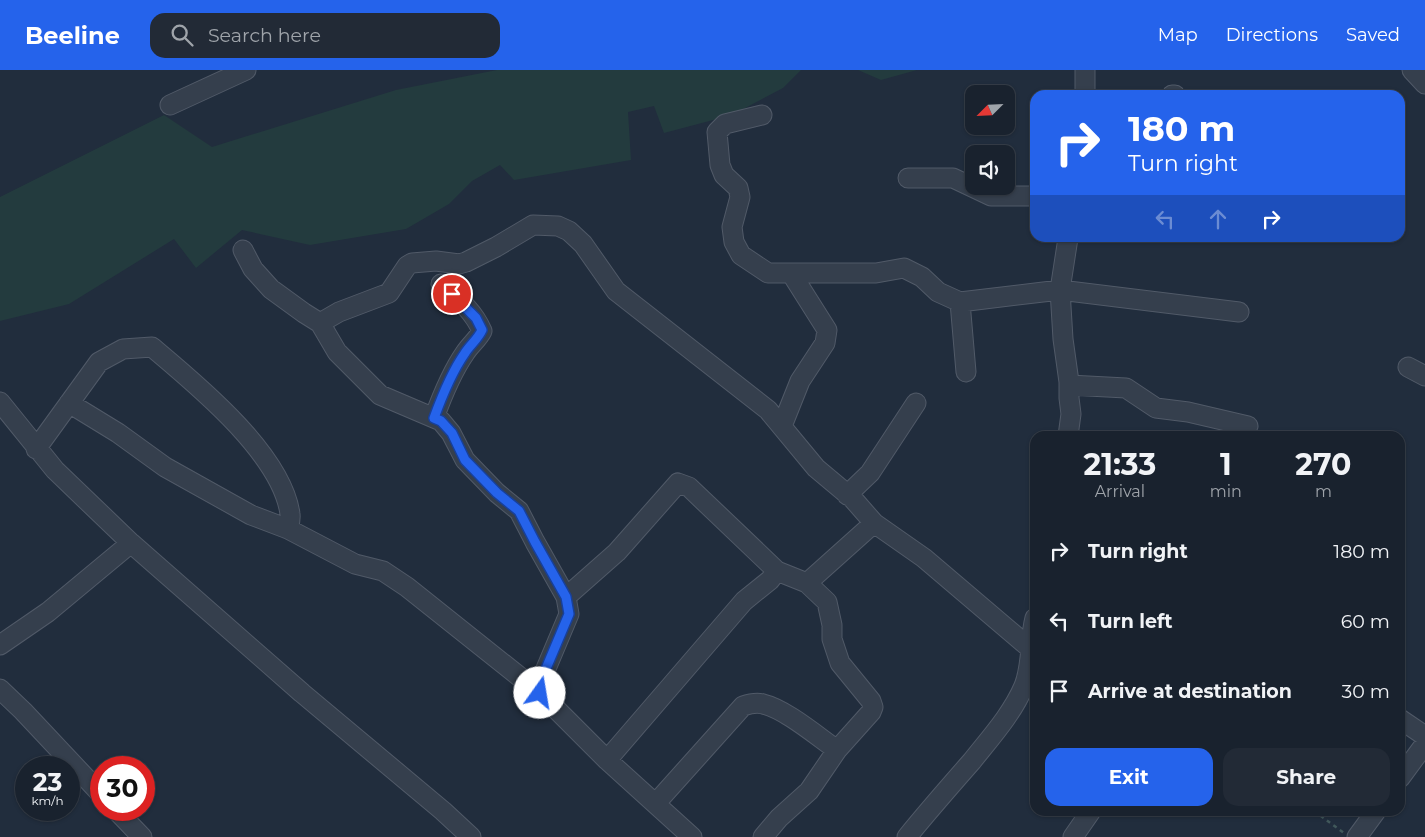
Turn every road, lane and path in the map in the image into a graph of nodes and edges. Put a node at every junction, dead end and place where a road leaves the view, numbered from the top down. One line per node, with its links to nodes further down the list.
1 (246, 70): 6 (street)
2 (1085, 70): 5 (street)
3 (1412, 70): 4 (street)
4 (1425, 84)
5 (1085, 90)
6 (170, 104)
7 (762, 114): 12 (street)
8 (908, 178): 9 (street)
9 (1030, 196)
10 (1067, 242): 14 (street)
11 (243, 250): 17 (street)
12 (791, 273): 15 (street); 26 (street)
13 (441, 284): 25 (street)
14 (1060, 290): 15 (street); 16 (street); 21 (street)
15 (960, 302): 19 (street)
16 (1239, 312)
17 (320, 323): 25 (street); 26 (street)
18 (1408, 367): 20 (street)
19 (966, 372)
20 (1425, 376)
21 (1069, 385): 27 (street); 28 (street)
22 (0, 402): 29 (street)
23 (916, 403): 30 (street)
24 (69, 404): 29 (street); 32 (street); 32 (street)
25 (434, 418): 36 (street)
26 (782, 426): 30 (street)
27 (1248, 426)
28 (1069, 431)
29 (36, 448): 33 (street)
30 (847, 494): 31 (street)
31 (874, 523): 35 (street); 38 (street)
32 (288, 529): 41 (street)
33 (131, 543): 37 (street); 55 (street)
34 (776, 571): 35 (street); 36 (street); 46 (street)
35 (807, 583): 45 (street)
36 (566, 597): 41 (street)
37 (0, 645)
38 (1030, 648)
39 (1030, 663): 58 (street)
40 (0, 689): 48 (street)
41 (540, 693): 46 (street)
42 (1405, 722): 43 (street)
43 (1425, 736)
44 (1425, 746): 47 (street)
45 (837, 750): 49 (street); 57 (street)
46 (607, 760): 49 (street)
47 (1405, 771)
48 (90, 783)
49 (656, 803): 56 (street)
50 (1088, 816): 59 (street)
51 (1321, 816): 60 (path)
52 (1372, 816): 61 (street)
53 (127, 821): 54 (street)
54 (142, 837)
55 (471, 837)
56 (692, 837)
57 (763, 837)
58 (907, 837)
59 (1073, 837)
60 (1350, 837)
61 (1357, 837)

